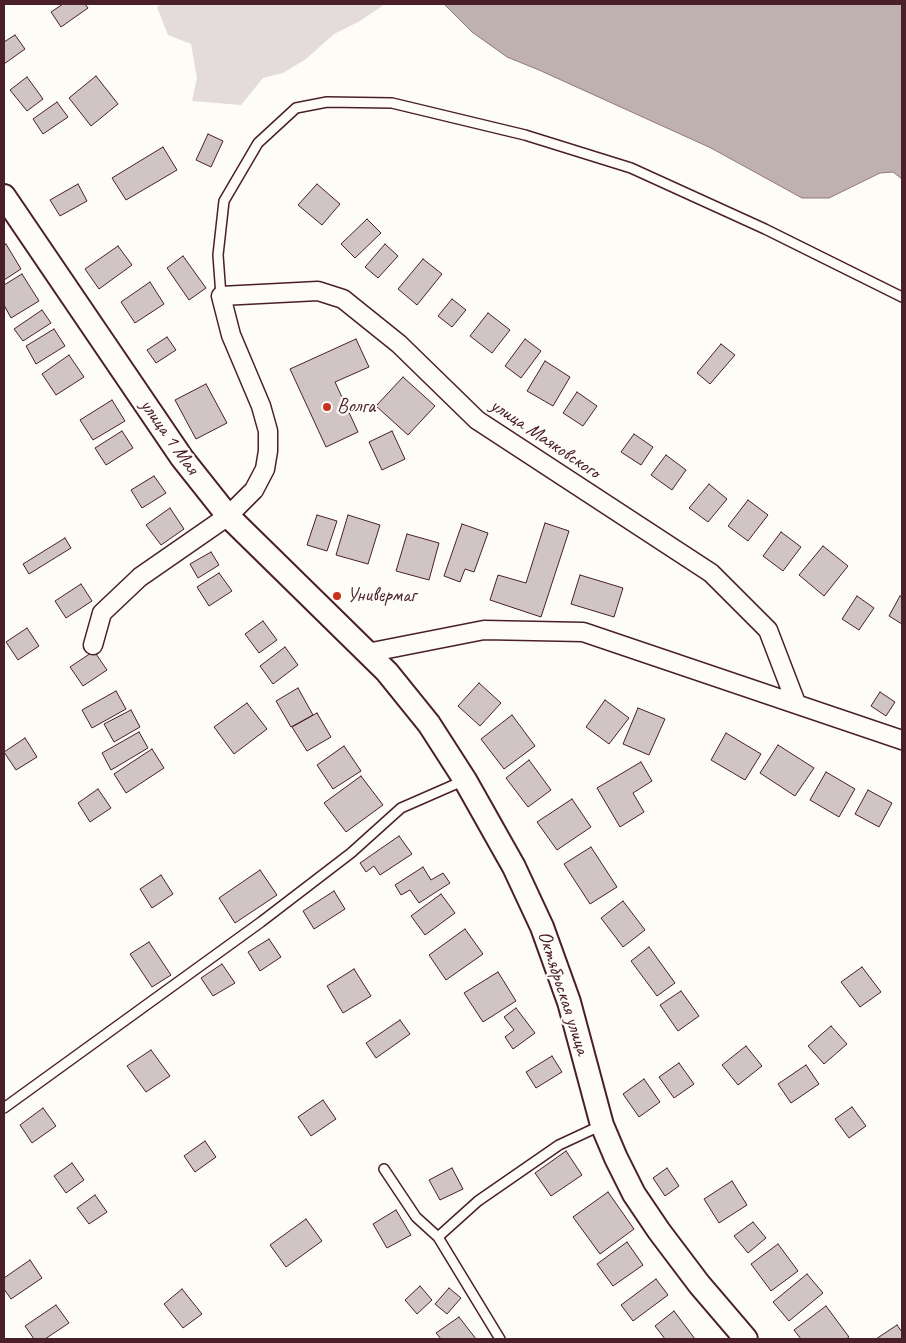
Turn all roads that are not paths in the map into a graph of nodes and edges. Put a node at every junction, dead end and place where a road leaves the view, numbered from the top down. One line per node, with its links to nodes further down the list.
1 (4, 196): 4 (street, улица 1 Мая)
2 (221, 296): 3 (lane); 4 (street); 7 (street, улица Маяковского)
3 (902, 297)
4 (228, 516): 5 (street); 6 (street, улица 1 Мая)
5 (93, 645)
6 (367, 652): 7 (street); 9 (street, Октябрьская улица)
7 (796, 703): 8 (street)
8 (902, 740)
9 (465, 780): 10 (lane); 11 (street, Октябрьская улица)
10 (4, 1108)
11 (602, 1125): 13 (lane); 15 (street, Октябрьская улица)
12 (384, 1169): 13 (lane)
13 (438, 1237): 14 (lane)
14 (500, 1339)
15 (746, 1339)

